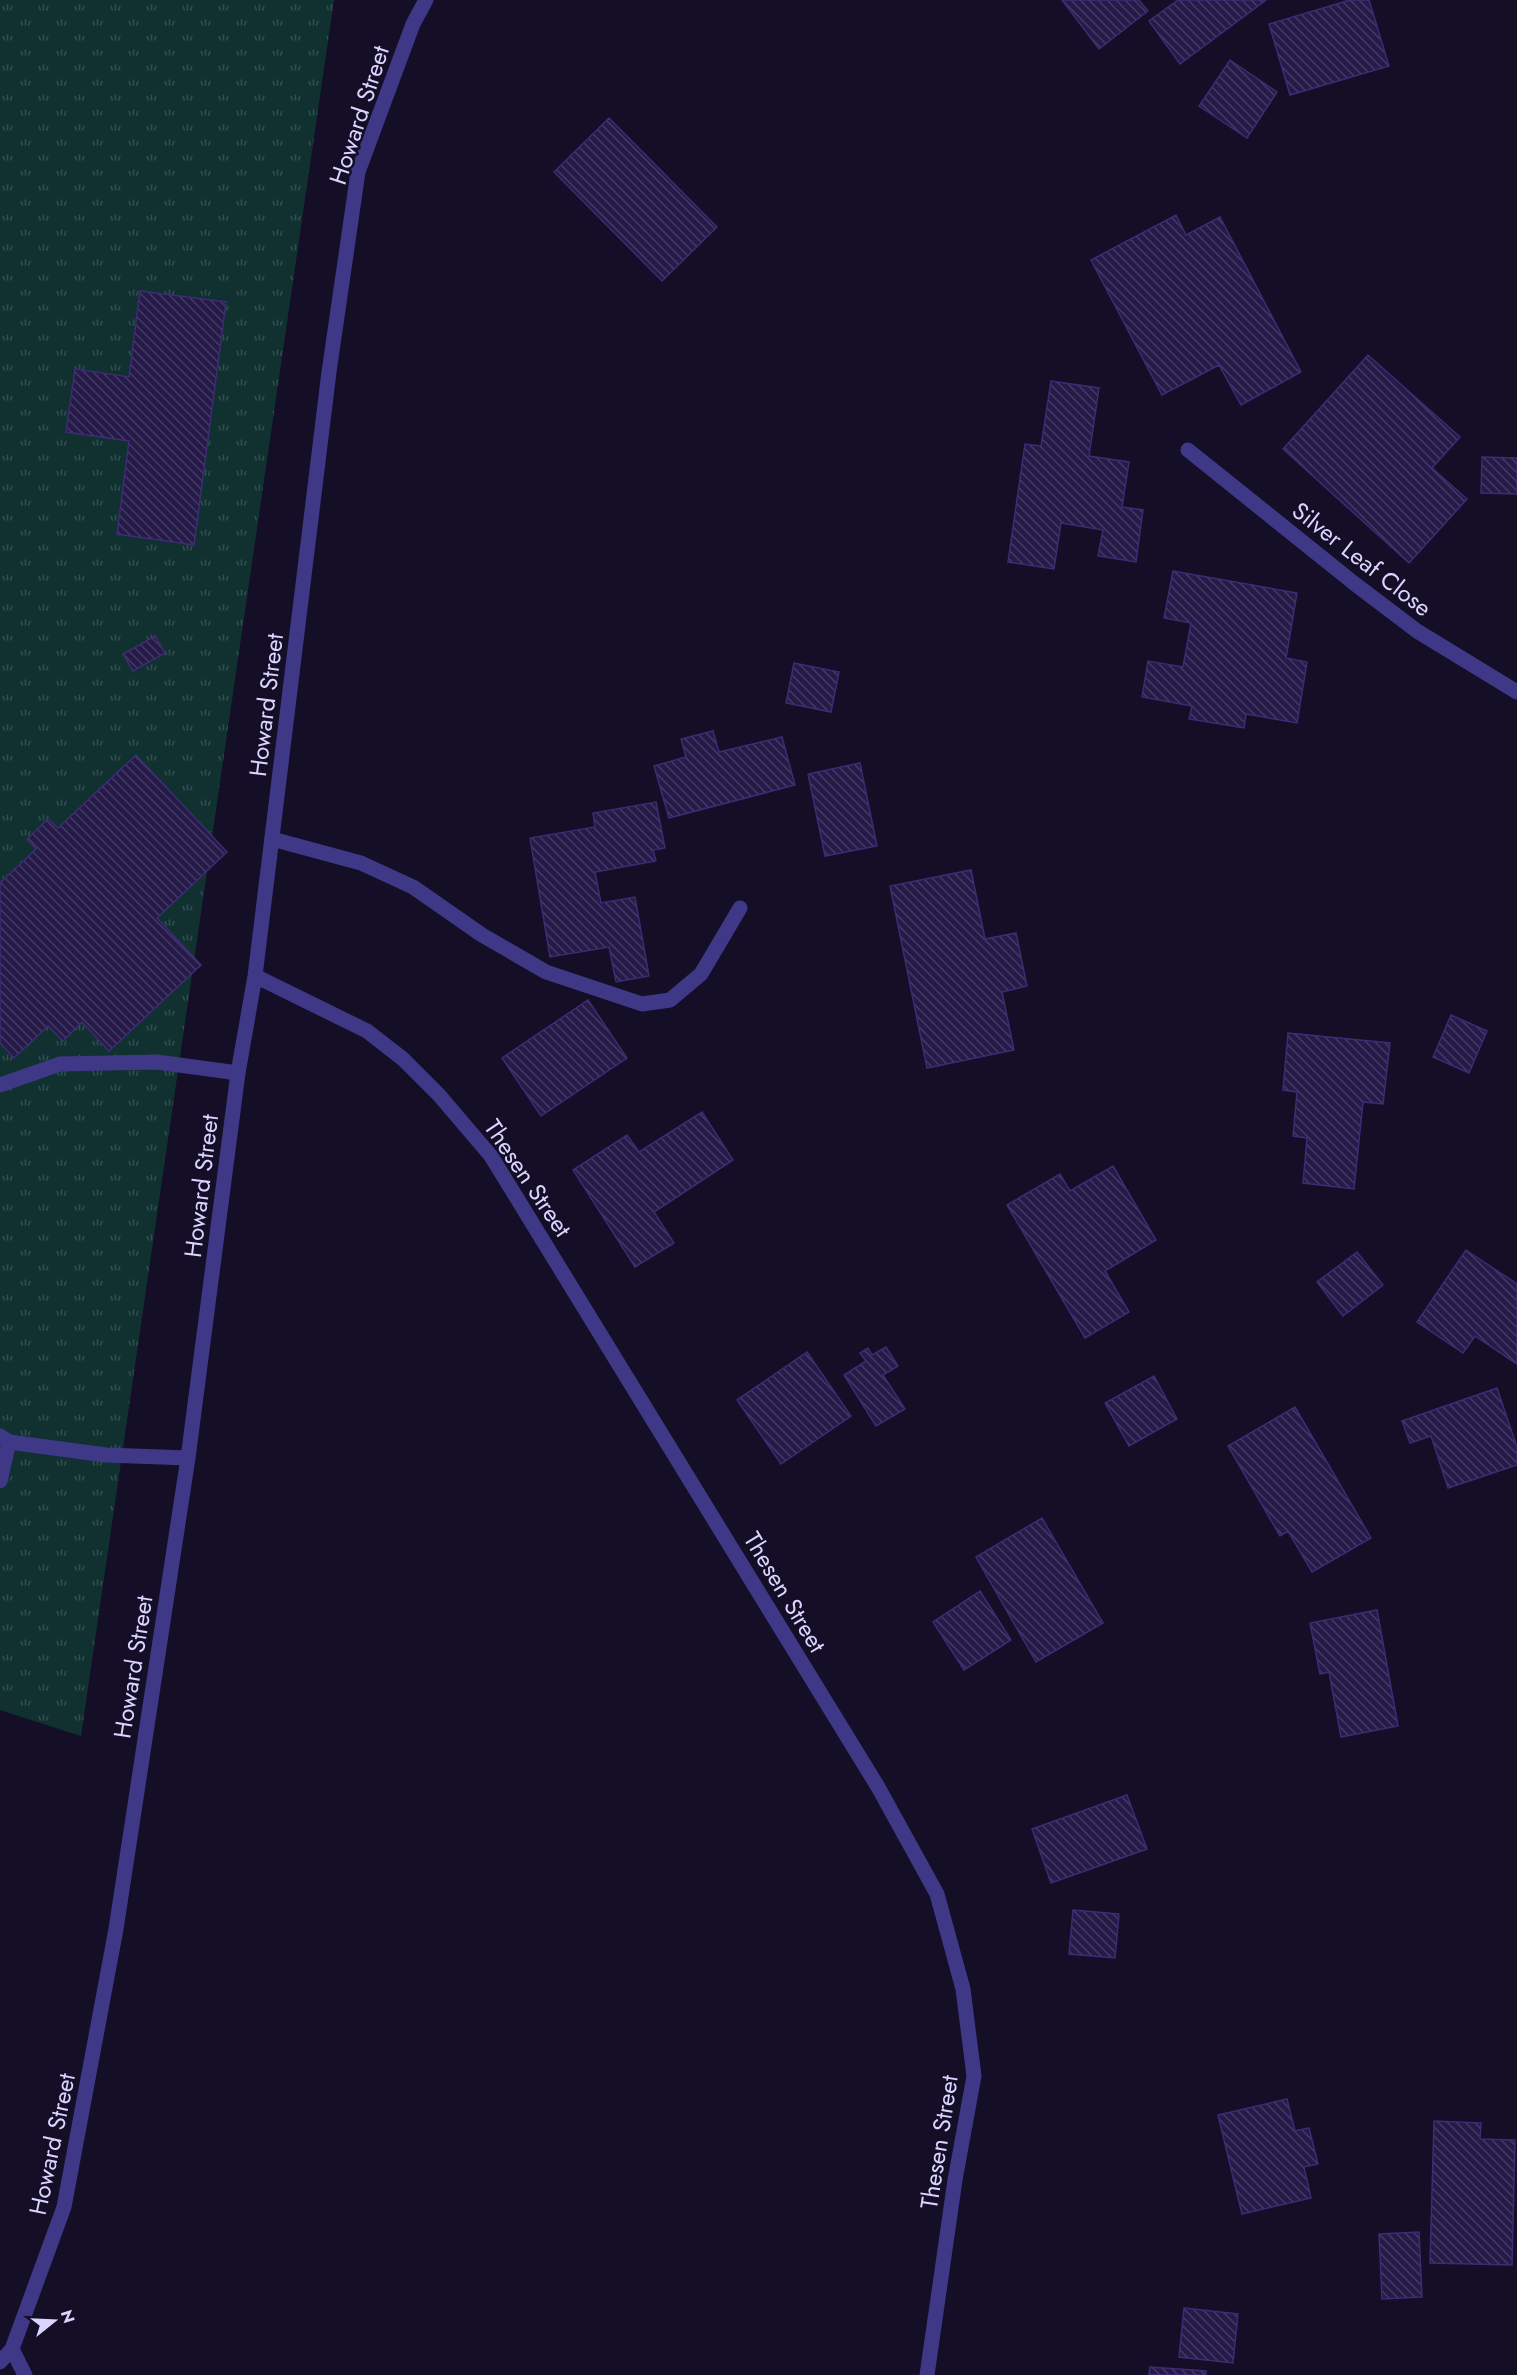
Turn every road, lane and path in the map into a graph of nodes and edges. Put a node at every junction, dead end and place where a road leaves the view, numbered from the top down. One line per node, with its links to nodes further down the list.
1 (426, 0): 4 (street, Howard Street)
2 (1188, 450): 3 (street, Silver Leaf Close)
3 (1517, 692)
4 (272, 839): 5 (street); 6 (street, Howard Street)
5 (740, 908)
6 (255, 976): 7 (street, Howard Street); 15 (street, Thesen Street)
7 (238, 1073): 8 (street); 10 (street, Howard Street)
8 (0, 1085)
9 (4, 1439): 10 (street); 11 (street)
10 (188, 1458): 12 (street, Howard Street)
11 (0, 1481)
12 (6, 2347): 13 (street); 14 (street)
13 (0, 2362)
14 (25, 2375)
15 (927, 2375)

